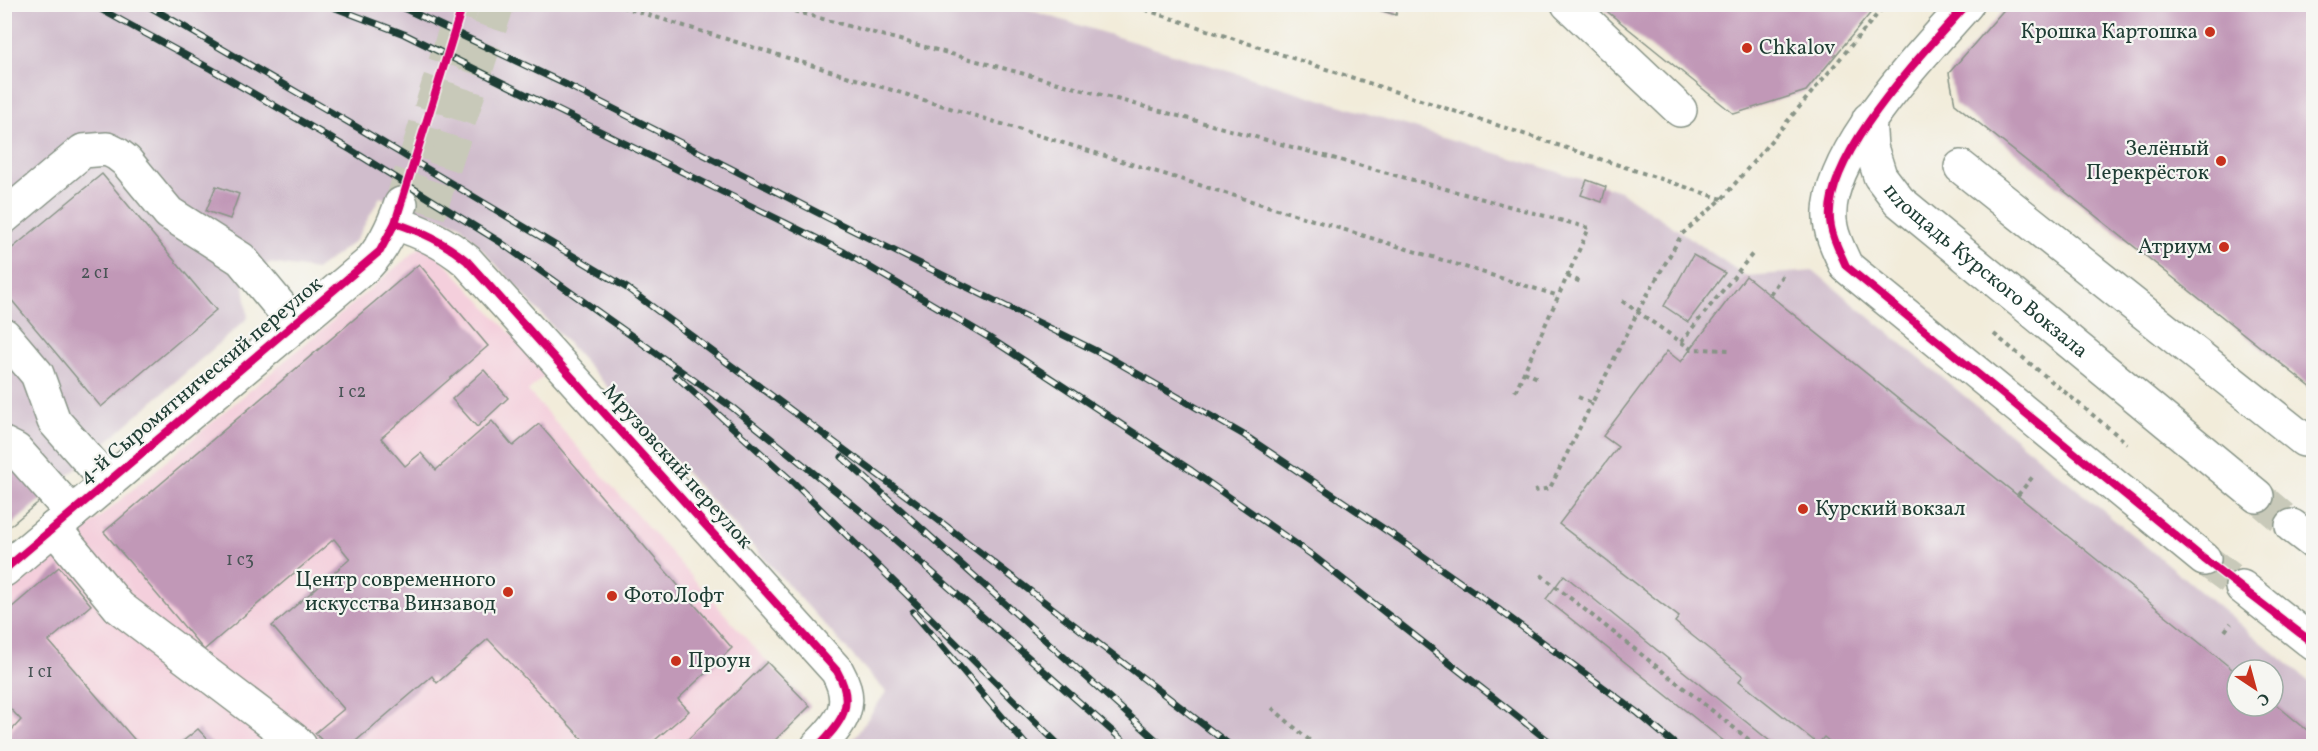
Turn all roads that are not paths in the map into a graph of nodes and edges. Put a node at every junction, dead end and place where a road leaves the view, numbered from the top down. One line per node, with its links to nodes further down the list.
1 (1568, 4): 3 (street)
2 (1967, 4): 4 (street)
3 (1680, 110)
4 (1869, 119): 13 (street, площадь Курского Вокзала); 15 (street)
5 (1961, 167): 10 (street)
6 (4, 217): 8 (street)
7 (412, 219): 8 (street, 4-й Сыромятнический переулок); 20 (street, Мрузовский переулок)
8 (295, 324): 12 (street, 4-й Сыромятнический переулок)
9 (4, 335): 12 (street)
10 (2304, 440)
11 (4, 444): 14 (street)
12 (108, 482): 14 (street, 4-й Сыромятнический переулок)
13 (2257, 496)
14 (63, 521): 16 (street, 4-й Сыромятнический переулок); 19 (street)
15 (2204, 559)
16 (4, 570)
17 (2242, 587): 18 (street)
18 (2313, 644)
19 (292, 744)
20 (818, 747)

